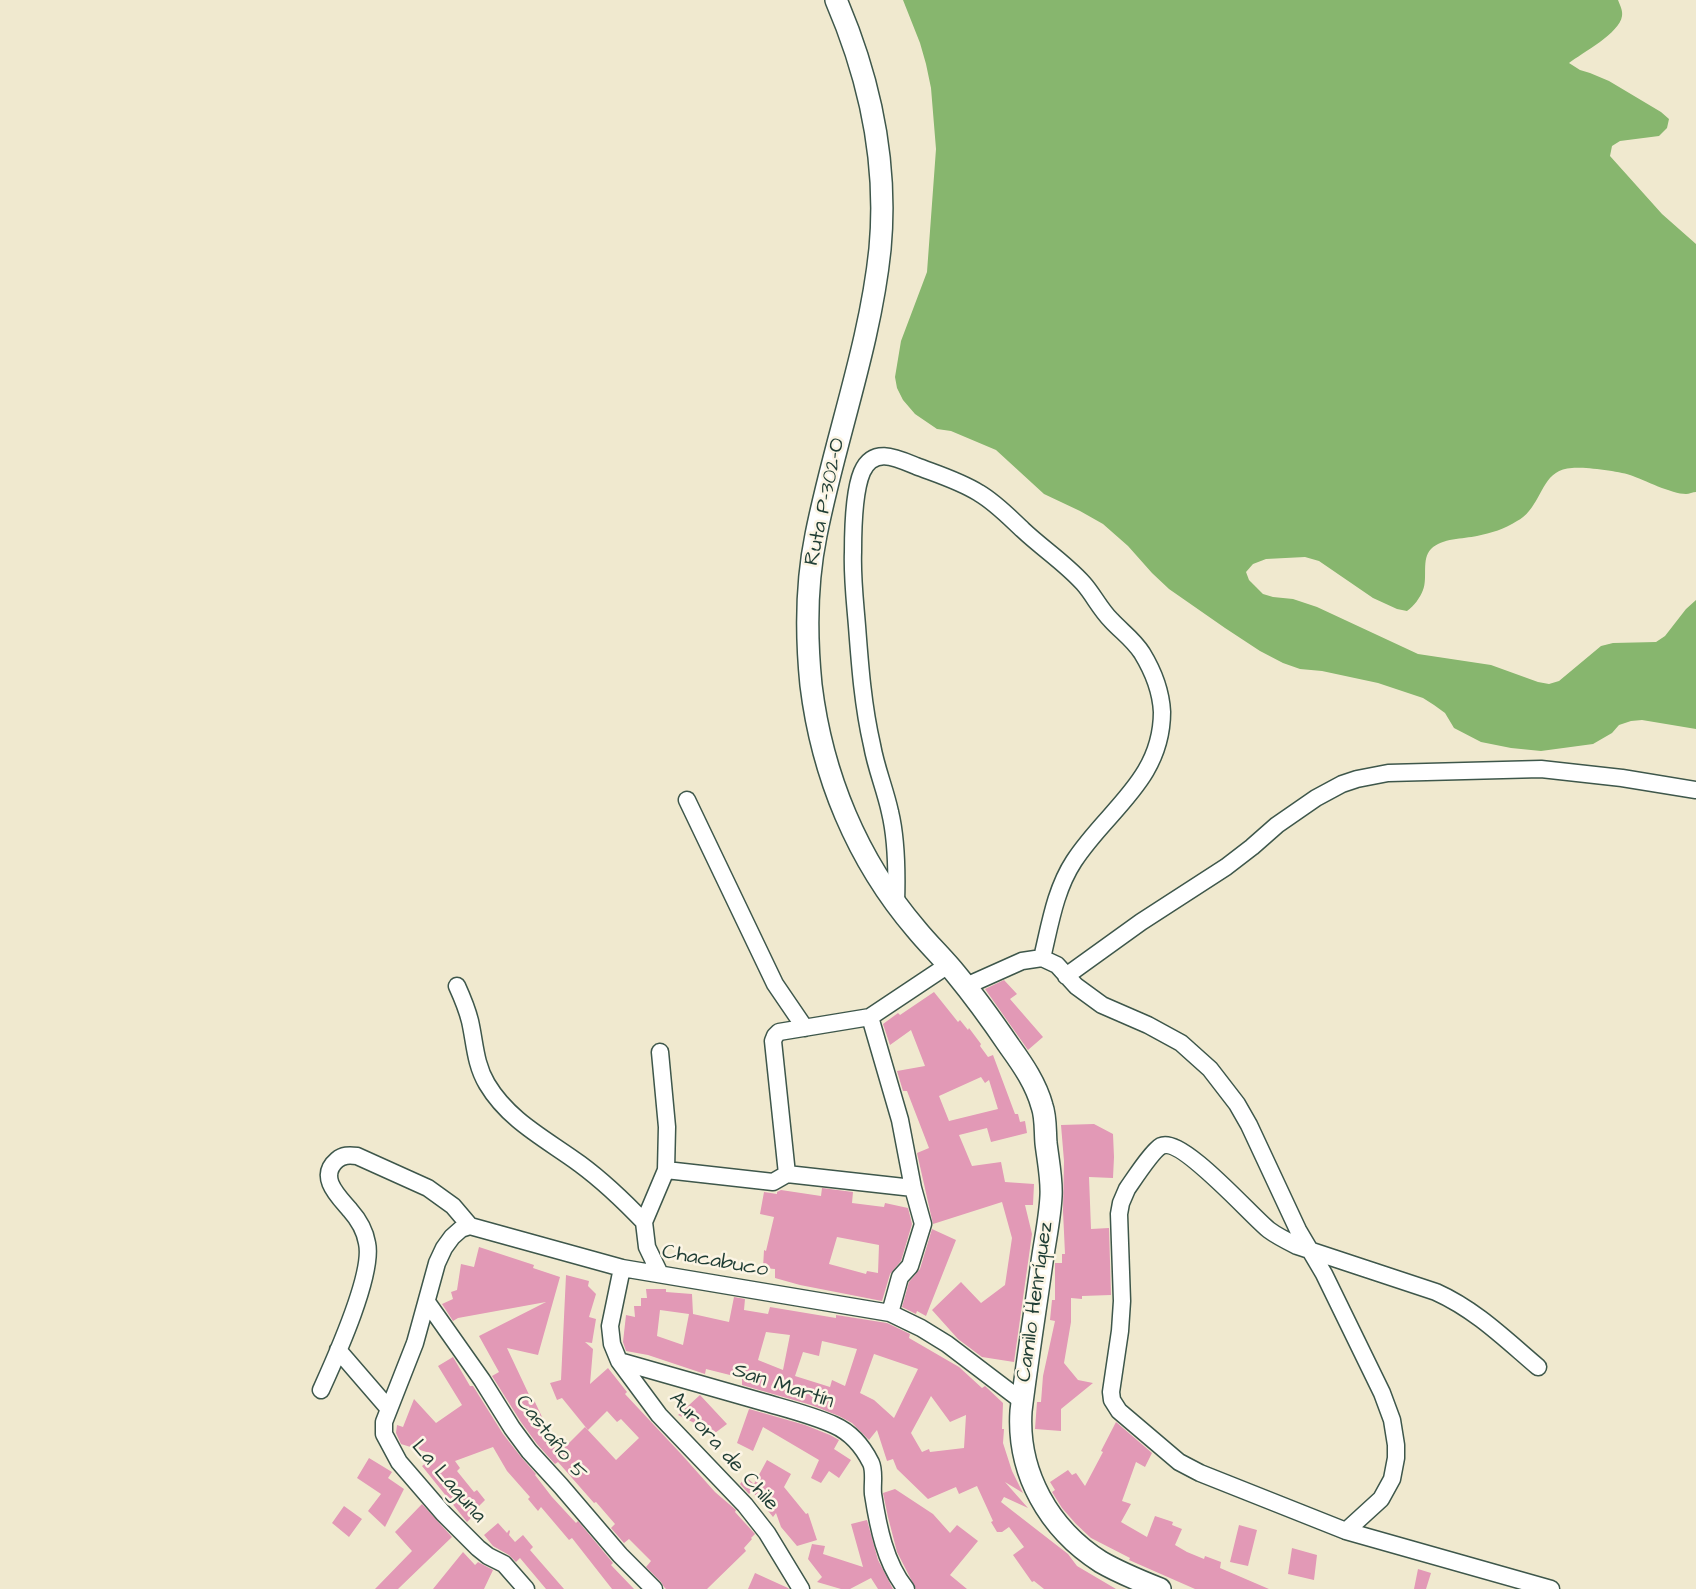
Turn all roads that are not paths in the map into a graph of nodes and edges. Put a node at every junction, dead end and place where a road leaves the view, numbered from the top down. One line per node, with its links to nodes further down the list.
1 (836, 0): 4 (street, Ruta P-302-O)
2 (1696, 790): 7 (street)
3 (687, 800): 10 (street)
4 (896, 903): 5 (street); 6 (street, Ruta P-302-O)
5 (1042, 958): 6 (street); 7 (street)
6 (957, 975): 9 (street); 26 (street, Camilo Henríquez)
7 (1066, 976): 17 (street)
8 (457, 986): 15 (street)
9 (870, 1017): 10 (street); 14 (street)
10 (805, 1028): 13 (street)
11 (660, 1052): 12 (street)
12 (666, 1170): 13 (street); 15 (street)
13 (787, 1174): 14 (street)
14 (913, 1188): 21 (street)
15 (644, 1222): 19 (street)
16 (470, 1226): 18 (street, Chacabuco); 20 (street); 22 (street)
17 (1310, 1251): 24 (street); 28 (street); 28 (street)
18 (622, 1268): 19 (street, Chacabuco); 23 (street, Aurora de Chile)
19 (660, 1274): 21 (street, Chacabuco)
20 (427, 1302): 27 (street, La Laguna); 31 (street, Castaño 5)
21 (890, 1313): 26 (street, Chacabuco)
22 (338, 1350): 25 (street); 27 (street)
23 (620, 1361): 32 (street, Aurora de Chile); 33 (street, San Martín)
24 (1538, 1367)
25 (321, 1390)
26 (1022, 1401): 34 (street, Camilo Henríquez)
27 (389, 1409): 29 (street, La Laguna)
28 (1346, 1531): 35 (street)
29 (512, 1582): 30 (street, La Laguna)
30 (526, 1589)
31 (654, 1589)
32 (801, 1589)
33 (906, 1589)
34 (1160, 1589)
35 (1551, 1589)

